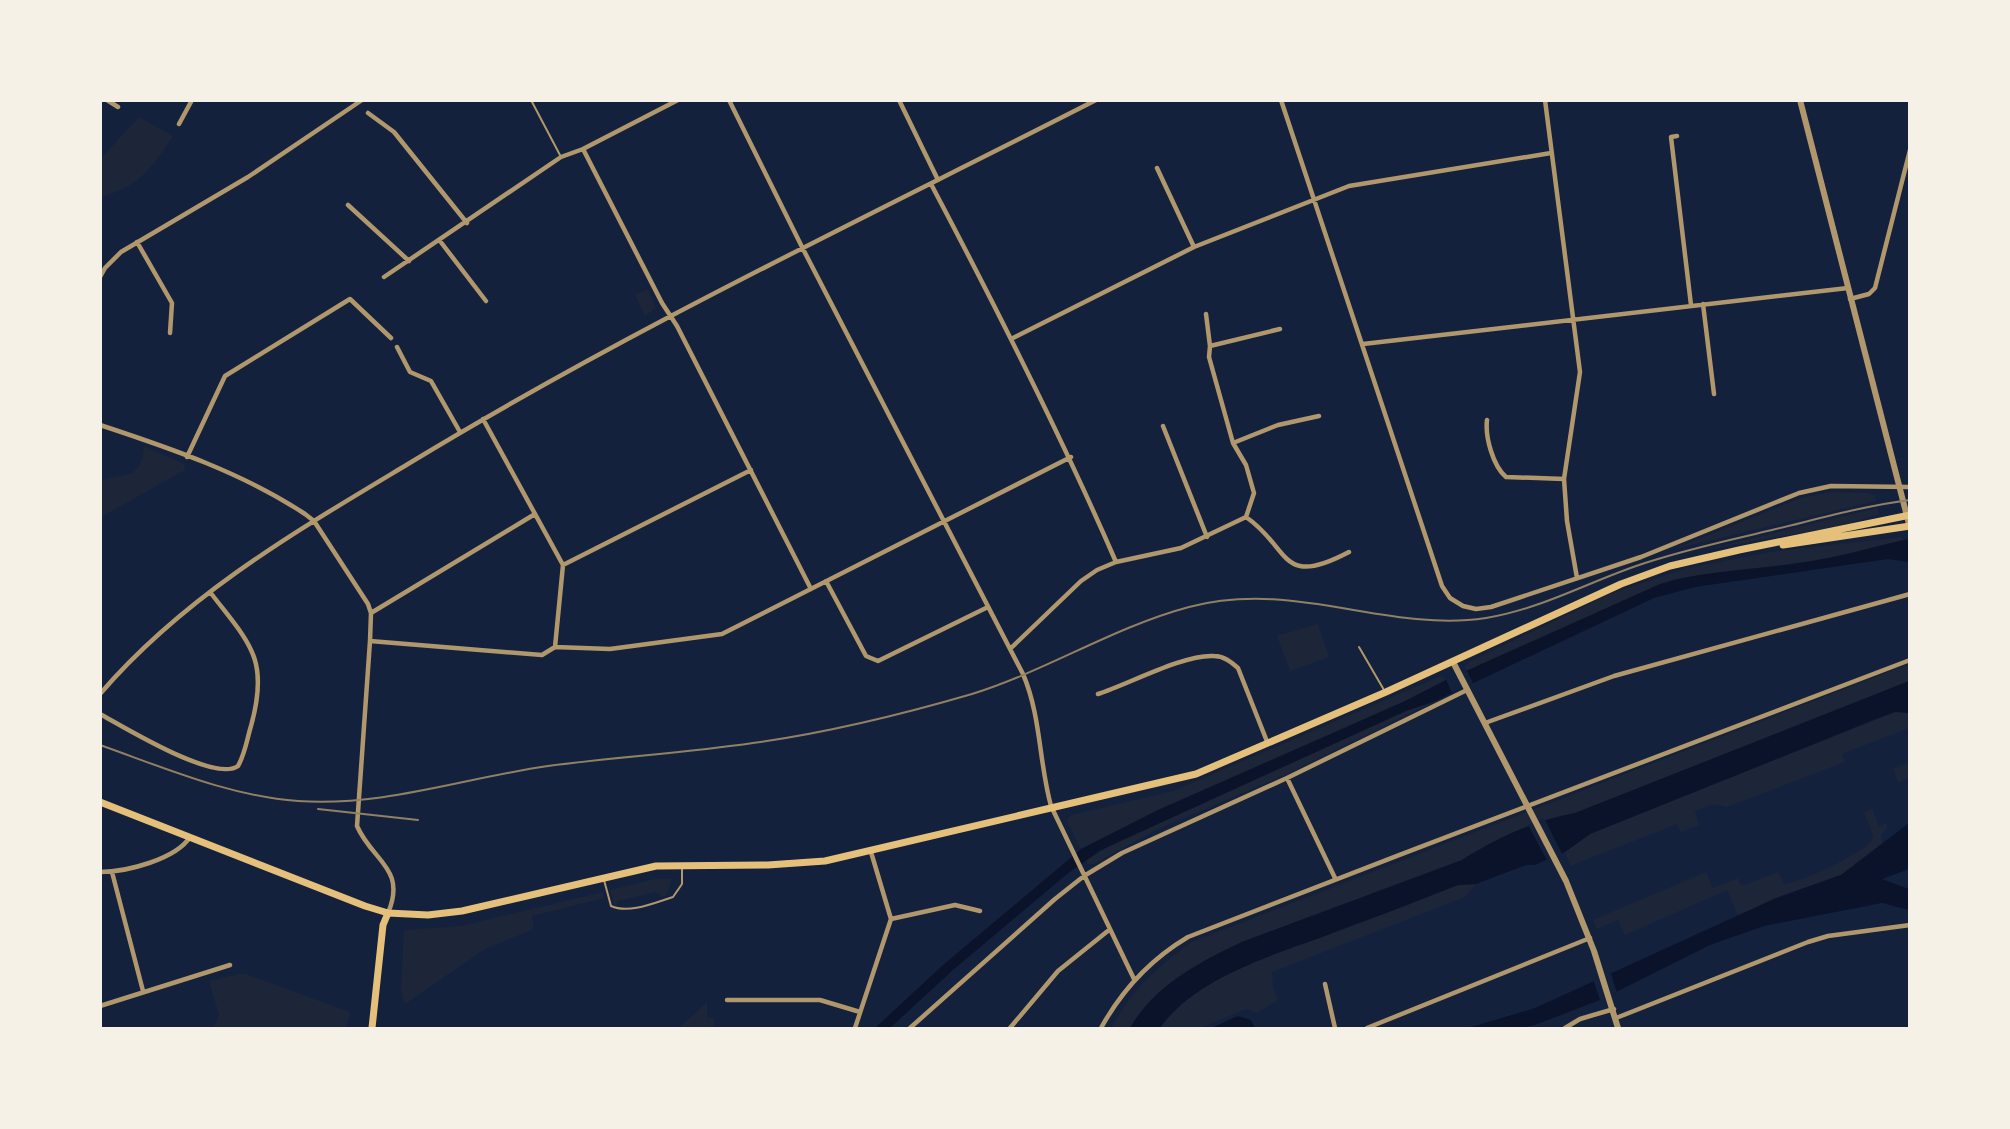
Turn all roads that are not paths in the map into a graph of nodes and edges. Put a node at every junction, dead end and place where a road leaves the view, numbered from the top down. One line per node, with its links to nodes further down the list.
1 (107, 100): 14 (street)
2 (192, 100): 16 (street)
3 (349, 100): 13 (street)
4 (362, 100): 13 (street)
5 (531, 100): 21 (lane)
6 (678, 100): 18 (street)
7 (729, 100): 31 (street)
8 (899, 100): 23 (street)
9 (1096, 100): 23 (street)
10 (1281, 100): 25 (street)
11 (1545, 100): 20 (street)
12 (1800, 100): 35 (street)
13 (356, 105): 29 (street)
14 (118, 107)
15 (368, 113): 27 (street)
16 (178, 124)
17 (1677, 136): 39 (street)
18 (583, 149): 21 (street); 41 (street)
19 (1910, 150): 36 (street)
20 (1551, 153): 25 (street); 42 (street)
21 (561, 157): 27 (street)
22 (1157, 168): 30 (street)
23 (938, 180): 24 (street)
24 (931, 184): 31 (street); 46 (street)
25 (1315, 199): 30 (street); 47 (street)
26 (348, 205): 32 (street)
27 (467, 223): 28 (street)
28 (440, 241): 32 (street); 37 (street)
29 (137, 242): 33 (street); 44 (street)
30 (1194, 247): 46 (street)
31 (803, 249): 41 (street); 68 (street)
32 (409, 261): 34 (street)
33 (100, 277)
34 (384, 277)
35 (1848, 288): 36 (street); 38 (street)
36 (1850, 299): 63 (street)
37 (486, 301)
38 (1703, 304): 39 (street); 50 (street)
39 (1691, 305): 42 (street)
40 (1206, 314): 48 (street)
41 (671, 316): 52 (street); 60 (street)
42 (1574, 318): 47 (street); 61 (street)
43 (1280, 329): 48 (street)
44 (170, 333)
45 (391, 338): 58 (street)
46 (1012, 338): 59 (street)
47 (1363, 344): 75 (street)
48 (1210, 346): 57 (street)
49 (397, 347): 56 (street)
50 (1714, 394)
51 (1319, 416): 57 (street)
52 (483, 419): 56 (street); 64 (street)
53 (1487, 420): 61 (street)
54 (100, 425): 58 (street)
55 (1163, 426): 70 (street)
56 (460, 432): 67 (street)
57 (1233, 442): 66 (street)
58 (187, 457): 67 (street)
59 (1071, 457): 68 (street); 73 (street)
60 (751, 470): 74 (street); 77 (street)
61 (1564, 479): 75 (street)
62 (1910, 487): 63 (street)
63 (1897, 488): 65 (street); 75 (street)
64 (535, 514): 74 (street); 81 (street)
65 (1907, 515): 69 (street); 71 (main road)
66 (1246, 517): 70 (street); 72 (street)
67 (314, 521): 78 (street); 81 (street)
68 (943, 521): 76 (street); 80 (street)
69 (1909, 527): 71 (main road)
70 (1207, 537): 73 (street)
71 (1739, 550): 87 (main road)
72 (1349, 552)
73 (1116, 562): 85 (street)
74 (564, 565): 84 (street)
75 (1577, 578)
76 (826, 581): 77 (street); 80 (street)
77 (811, 589): 84 (street)
78 (210, 592): 90 (street); 92 (street)
79 (1910, 594): 93 (street)
80 (988, 606): 85 (street)
81 (371, 612): 82 (street)
82 (370, 641): 84 (street); 108 (street)
83 (1359, 646): 89 (lane)
84 (555, 647)
85 (1010, 649): 97 (street)
86 (1910, 660): 98 (street)
87 (1453, 662): 88 (street); 89 (main road)
88 (1467, 688): 93 (street); 95 (street)
89 (1386, 692): 94 (main road)
90 (100, 694)
91 (1098, 694): 94 (street)
92 (100, 714)
93 (1485, 723): 98 (street)
94 (1268, 744): 97 (main road)
95 (1287, 778): 104 (street); 106 (street)
96 (100, 802): 99 (main road)
97 (1051, 806): 100 (main road); 104 (street)
98 (1529, 807): 106 (street); 112 (street)
99 (190, 837): 103 (street); 108 (main road)
100 (870, 852): 101 (main road); 109 (street)
101 (682, 864): 105 (main road); 105 (lane)
102 (100, 872): 103 (street)
103 (112, 872): 116 (street)
104 (1084, 876): 111 (street); 124 (street)
105 (603, 877): 108 (main road)
106 (1335, 878): 114 (street)
107 (980, 911): 109 (street)
108 (388, 913): 122 (main road)
109 (891, 919): 120 (street)
110 (1910, 925): 121 (street)
111 (1109, 930): 114 (street); 125 (street)
112 (1590, 938): 119 (street); 128 (street)
113 (230, 965): 116 (street)
114 (1134, 979): 126 (street)
115 (1325, 984): 127 (street)
116 (143, 991): 118 (street)
117 (727, 1000): 120 (street)
118 (100, 1006)
119 (1614, 1009): 121 (street); 129 (street)
120 (860, 1012): 123 (street)
121 (1616, 1018): 130 (street)
122 (372, 1029)
123 (855, 1029)
124 (910, 1029)
125 (1010, 1029)
126 (1101, 1029)
127 (1335, 1029)
128 (1367, 1029)
129 (1565, 1029)
130 (1618, 1029)

